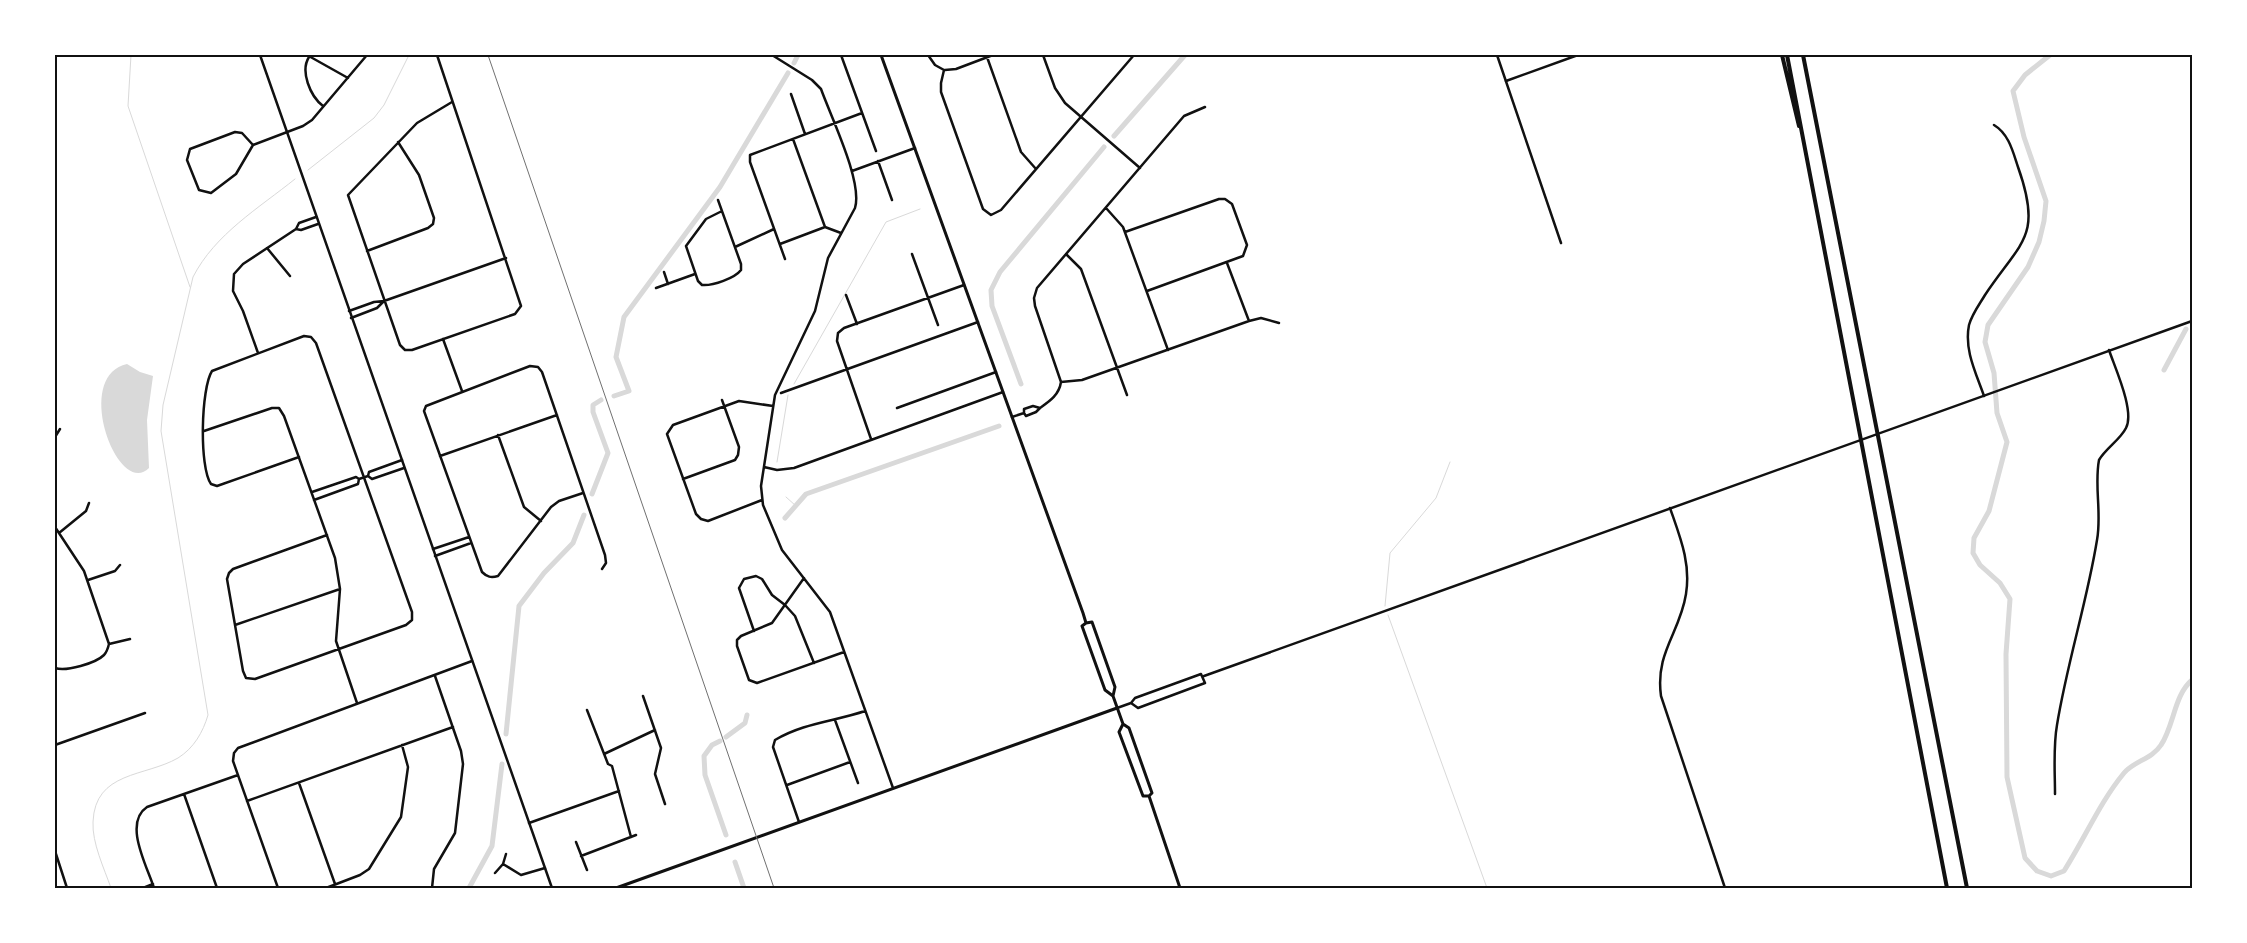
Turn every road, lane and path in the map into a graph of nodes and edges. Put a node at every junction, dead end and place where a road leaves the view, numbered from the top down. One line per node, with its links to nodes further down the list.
1 (260, 55): 29 (street)
2 (367, 55): 19 (street)
3 (437, 55): 22 (street)
4 (772, 55): 27 (street)
5 (841, 55): 25 (street)
6 (881, 55): 34 (main road)
7 (928, 55): 18 (street)
8 (993, 55): 17 (street)
9 (1043, 55): 26 (street)
10 (1134, 55): 26 (street)
11 (1497, 55): 20 (street)
12 (1578, 55): 20 (street)
13 (1782, 55): 40 (highway)
14 (1787, 55): 40 (highway)
15 (1803, 55): 199 (highway)
16 (308, 56): 19 (street); 23 (street)
17 (987, 57): 18 (street); 38 (street)
18 (944, 70): 38 (street)
19 (348, 78): 23 (street)
20 (1506, 81): 53 (street)
21 (791, 94): 30 (street)
22 (452, 102): 32 (street); 59 (street)
23 (323, 107): 29 (street)
24 (1206, 107): 37 (street)
25 (862, 113): 27 (street); 35 (street)
26 (1081, 117): 37 (street); 38 (street)
27 (834, 124): 30 (street); 39 (street)
28 (1994, 125): 92 (street)
29 (288, 132): 33 (street); 45 (street)
30 (805, 134): 31 (street)
31 (793, 138): 47 (street); 49 (street)
32 (398, 142): 56 (street); 56 (street)
33 (252, 145): 33 (street)
34 (915, 148): 36 (street); 66 (main road)
35 (876, 151)
36 (878, 161): 39 (street); 42 (street)
37 (1140, 168): 43 (street)
38 (1036, 169)
39 (852, 171): 51 (street)
40 (1813, 186): 198 (highway)
41 (718, 200): 44 (street)
42 (892, 200)
43 (1106, 208): 50 (street); 58 (street)
44 (722, 211): 54 (street); 63 (street)
45 (316, 217): 46 (street); 48 (street)
46 (318, 224): 48 (street); 72 (street)
47 (825, 227): 51 (street); 52 (street)
48 (296, 229): 55 (street)
49 (774, 229): 52 (street); 54 (street)
50 (1125, 232): 61 (street); 68 (street)
51 (841, 233): 95 (street)
52 (780, 244): 60 (street)
53 (1561, 244)
54 (735, 247): 63 (street)
55 (267, 248): 64 (street); 83 (street)
56 (367, 251): 71 (street)
57 (912, 254): 70 (street)
58 (1066, 254): 84 (street); 87 (street)
59 (506, 258): 71 (street); 80 (street)
60 (785, 259)
61 (1227, 263): 68 (street); 74 (street)
62 (664, 272): 65 (street)
63 (695, 274): 65 (street)
64 (290, 276)
65 (668, 284): 67 (street)
66 (964, 285): 70 (street); 76 (main road)
67 (656, 288)
68 (1147, 291): 81 (street)
69 (846, 295): 78 (street)
70 (928, 298): 78 (street); 79 (street)
71 (384, 301): 72 (street); 73 (street); 80 (street)
72 (349, 311): 73 (street)
73 (351, 318): 108 (street)
74 (1248, 321): 77 (street); 81 (street)
75 (2192, 321): 82 (street)
76 (978, 322): 85 (street); 86 (main road)
77 (1279, 323)
78 (857, 324): 85 (street)
79 (938, 325)
80 (443, 339): 88 (street)
81 (1168, 350): 84 (street)
82 (2109, 350): 92 (street); 170 (street)
83 (258, 353): 102 (street); 112 (street)
84 (1117, 368): 87 (street); 91 (street)
85 (847, 369): 90 (street); 105 (street)
86 (996, 372): 89 (main road); 96 (street)
87 (1062, 382): 97 (street)
88 (462, 392): 99 (street); 106 (street)
89 (1003, 392): 100 (main road); 105 (street)
90 (781, 393)
91 (1127, 396)
92 (1984, 396): 120 (street)
93 (722, 400): 94 (street)
94 (724, 406): 95 (street); 114 (street); 114 (street)
95 (773, 406): 109 (street)
96 (897, 408)
97 (1040, 408): 98 (street); 98 (street)
98 (1024, 413): 100 (street)
99 (557, 415): 103 (street); 116 (street)
100 (1012, 418): 135 (main road)
101 (60, 429): 104 (street)
102 (203, 431): 107 (street); 107 (street)
103 (498, 435): 106 (street); 121 (street)
104 (55, 437)
105 (872, 439): 109 (street)
106 (440, 456): 125 (street)
107 (299, 457): 115 (street)
108 (402, 460): 110 (street); 111 (street)
109 (764, 467): 118 (street)
110 (404, 468): 111 (street); 127 (street)
111 (368, 476): 112 (street)
112 (364, 478): 113 (street); 140 (street)
113 (359, 479): 115 (street); 117 (street)
114 (683, 479): 118 (street)
115 (312, 492): 117 (street)
116 (583, 492): 121 (street); 130 (street)
117 (314, 500): 124 (street)
118 (762, 500): 131 (street)
119 (89, 503): 123 (street)
120 (1670, 508): 146 (street); 197 (street)
121 (541, 521): 126 (street)
122 (55, 527): 123 (street)
123 (59, 532): 132 (street)
124 (327, 535): 133 (street); 136 (street)
125 (469, 537): 126 (street); 127 (street)
126 (471, 544): 128 (street)
127 (433, 550): 128 (street)
128 (435, 556): 142 (street)
129 (120, 565): 132 (street)
130 (602, 569)
131 (804, 578): 134 (street); 141 (street)
132 (88, 580): 139 (street)
133 (340, 589): 136 (street); 140 (street)
134 (786, 605): 137 (street); 137 (street); 143 (street)
135 (1086, 623): 148 (main road); 148 (main road)
136 (235, 625): 140 (street)
137 (754, 631): 143 (street)
138 (130, 639): 139 (street)
139 (109, 644): 144 (street)
140 (339, 649): 149 (street)
141 (844, 652): 143 (street); 153 (street)
142 (472, 662): 145 (street); 175 (street)
143 (814, 662)
144 (55, 668)
145 (434, 675): 149 (street); 157 (street)
146 (1204, 676): 150 (street); 150 (street)
147 (643, 696): 158 (street)
148 (1113, 696): 151 (main road)
149 (357, 703): 163 (street)
150 (1131, 703): 151 (street)
151 (1117, 708): 156 (main road); 167 (main road)
152 (587, 710): 161 (street)
153 (865, 711): 155 (street); 167 (street)
154 (145, 713): 159 (street)
155 (835, 720): 162 (street); 166 (street)
156 (1123, 724): 171 (main road); 171 (main road)
157 (453, 727): 160 (street); 193 (street)
158 (655, 730): 161 (street); 173 (street)
159 (55, 745)
160 (402, 745): 164 (street); 186 (street)
161 (604, 754): 168 (street)
162 (850, 762): 165 (street); 166 (street)
163 (238, 775): 169 (street); 172 (street)
164 (299, 783): 172 (street); 186 (street)
165 (858, 783)
166 (787, 785): 174 (street)
167 (893, 788): 174 (main road)
168 (619, 791): 175 (street); 177 (street)
169 (184, 794): 187 (street); 190 (street)
170 (2055, 794)
171 (1149, 796): 196 (main road)
172 (247, 801): 191 (street)
173 (665, 804)
174 (800, 822): 195 (main road)
175 (529, 823): 183 (street)
176 (636, 836): 177 (street)
177 (631, 837): 181 (street)
178 (576, 842): 181 (street)
179 (55, 851): 188 (street)
180 (506, 854): 182 (street)
181 (581, 856): 184 (street)
182 (503, 864): 183 (street); 185 (street)
183 (545, 868): 194 (street)
184 (587, 870)
185 (495, 874)
186 (335, 884): 192 (street)
187 (153, 886): 189 (street)
188 (67, 888)
189 (143, 888)
190 (217, 888)
191 (278, 888)
192 (326, 888)
193 (432, 888)
194 (552, 888)
195 (616, 888)
196 (1180, 888)
197 (1725, 888)
198 (1947, 888)
199 (1967, 888)

